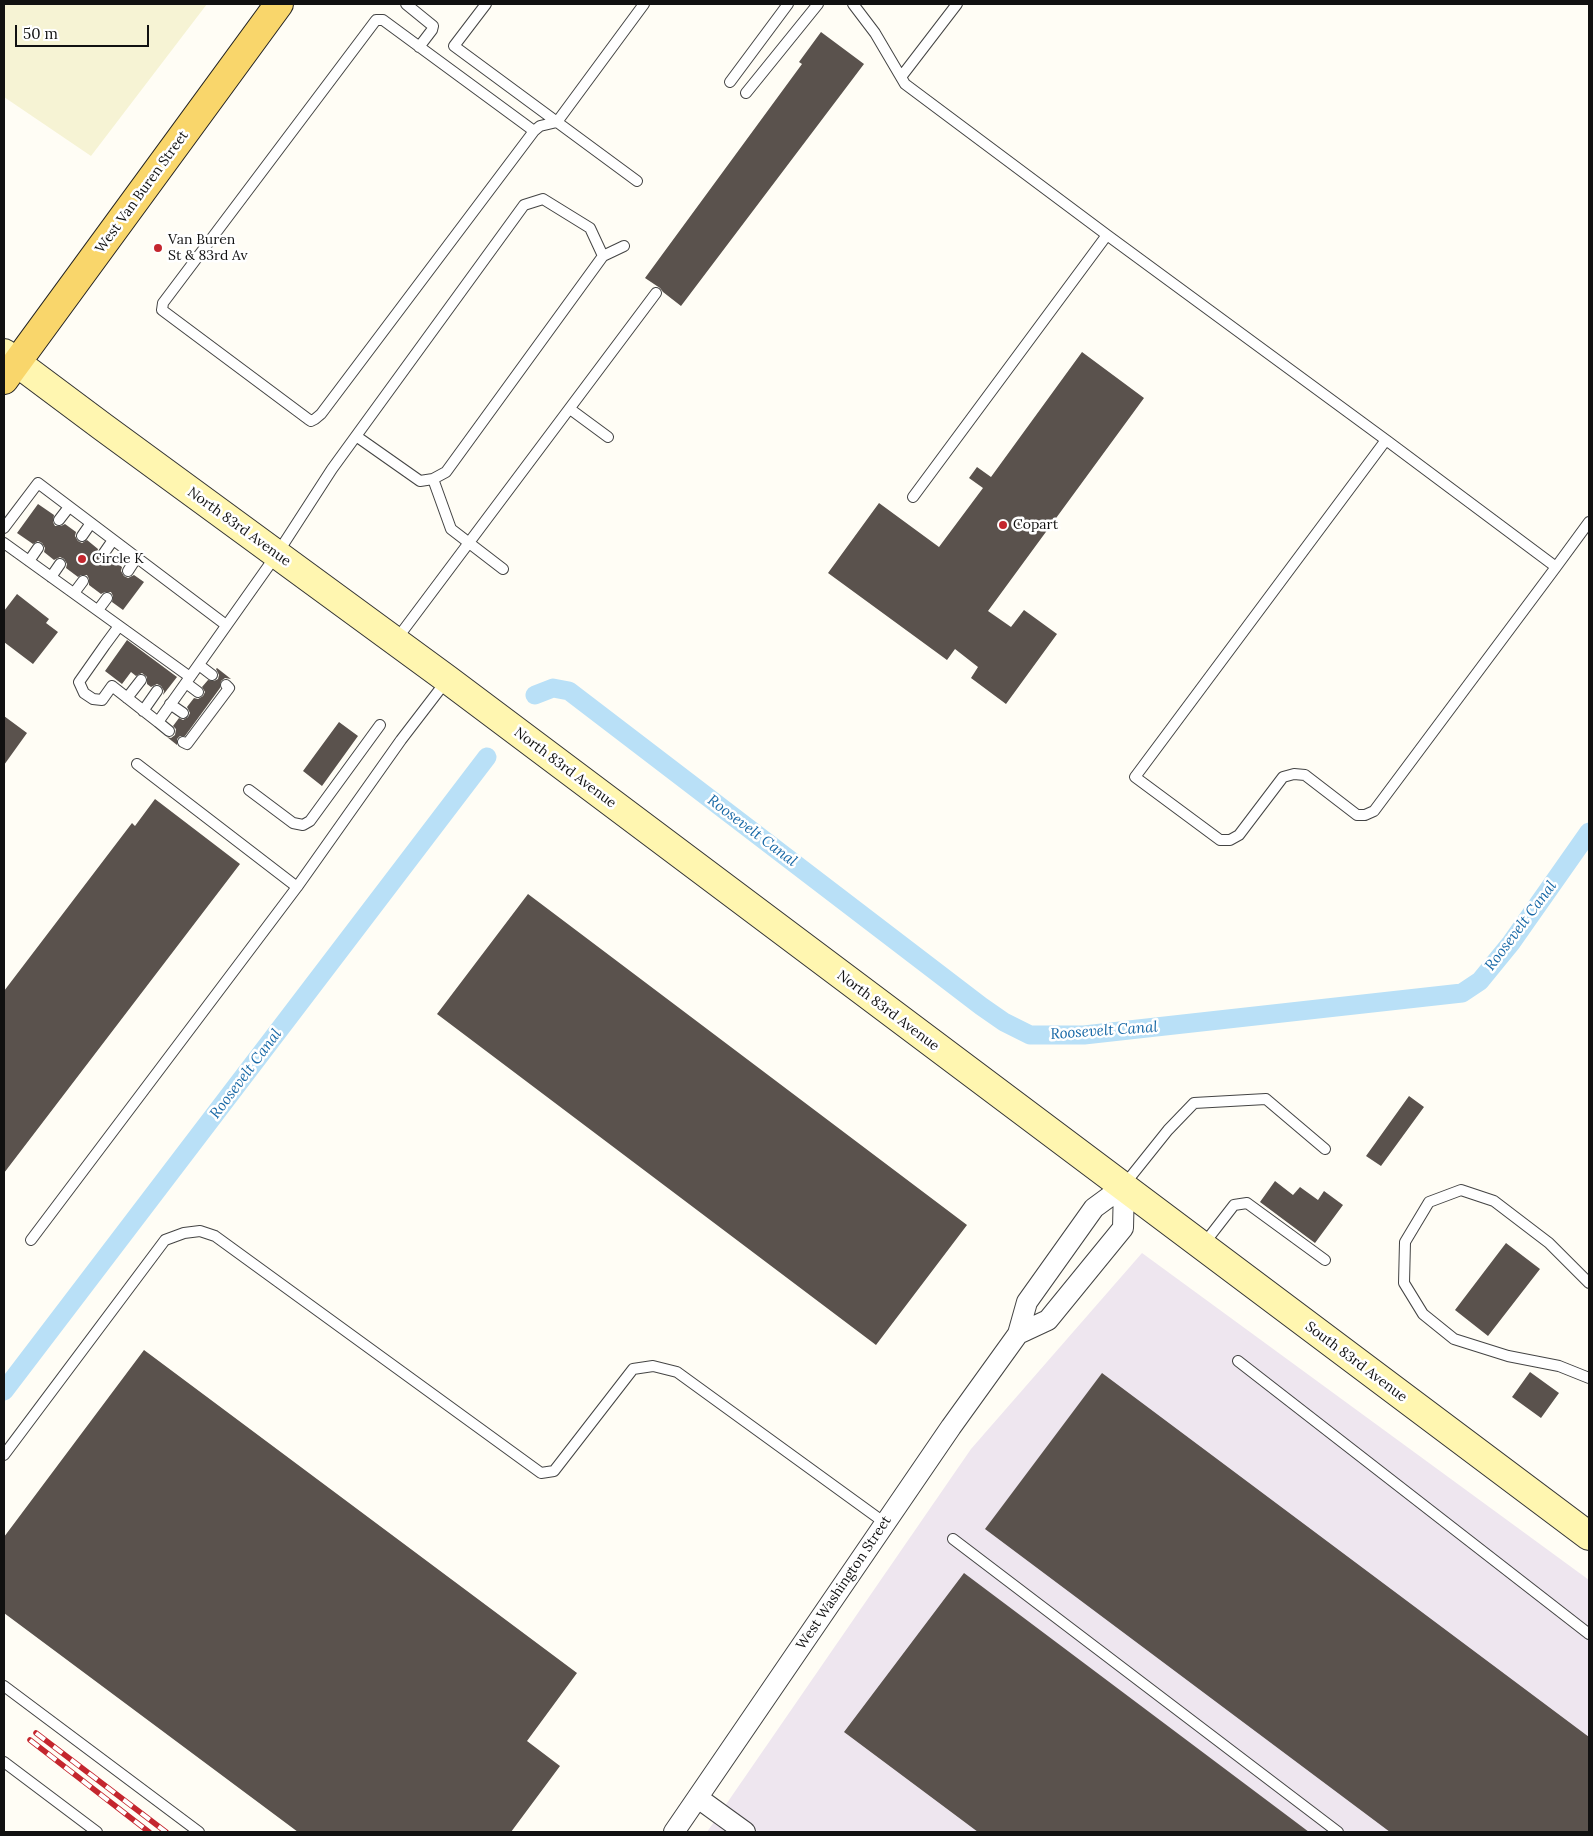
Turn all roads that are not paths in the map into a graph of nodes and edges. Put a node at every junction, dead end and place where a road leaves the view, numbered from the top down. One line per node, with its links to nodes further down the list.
1 (279, 4): 20 (main road, West Van Buren Street)
2 (406, 4): 9 (lane)
3 (486, 4): 13 (lane)
4 (644, 4): 13 (lane)
5 (788, 4): 11 (lane)
6 (818, 4): 12 (lane)
7 (853, 4): 10 (lane)
8 (957, 4): 10 (lane)
9 (419, 47): 14 (lane); 14 (lane)
10 (901, 77): 16 (lane)
11 (730, 82)
12 (746, 93)
13 (556, 122): 14 (lane); 15 (lane)
14 (534, 131)
15 (637, 181)
16 (1107, 235): 24 (lane); 26 (lane)
17 (624, 246): 18 (lane)
18 (602, 256): 22 (lane); 25 (lane)
19 (656, 293): 21 (lane)
20 (8, 365): 38 (main road, North 83rd Avenue)
21 (570, 409): 23 (lane); 35 (lane)
22 (356, 436): 25 (lane); 38 (lane)
23 (608, 437)
24 (1386, 440): 42 (lane); 42 (lane)
25 (433, 480): 35 (lane)
26 (913, 497)
27 (69, 507): 28 (lane); 30 (lane); 31 (lane)
28 (60, 520)
29 (1589, 522): 42 (lane)
30 (91, 524): 32 (lane); 33 (lane)
31 (4, 528)
32 (82, 536)
33 (113, 540): 37 (lane); 39 (lane)
34 (4, 543): 40 (lane)
35 (469, 543): 43 (lane); 52 (lane)
36 (38, 548): 40 (lane)
37 (104, 554)
38 (277, 554): 50 (lane); 52 (main road, North 83rd Avenue)
39 (137, 557): 44 (lane); 50 (lane)
40 (28, 561): 45 (lane)
41 (60, 564): 45 (lane)
42 (1556, 567)
43 (503, 569)
44 (128, 571)
45 (51, 577): 47 (lane)
46 (83, 581): 47 (lane)
47 (74, 594): 49 (lane)
48 (107, 598): 49 (lane)
49 (98, 610): 51 (lane)
50 (226, 624): 53 (lane)
51 (119, 626): 57 (lane); 61 (lane)
52 (395, 642): 55 (main road, North 83rd Avenue)
53 (199, 665): 54 (lane); 57 (lane)
54 (212, 675)
55 (447, 679): 71 (lane); 73 (main road, North 83rd Avenue)
56 (141, 680): 61 (lane)
57 (188, 680): 60 (lane); 62 (lane)
58 (226, 685): 68 (lane)
59 (157, 691): 63 (lane)
60 (198, 692)
61 (128, 698): 63 (lane)
62 (170, 704): 64 (lane); 65 (lane)
63 (143, 710): 65 (lane)
64 (183, 713)
65 (158, 722): 67 (lane)
66 (380, 725): 70 (lane)
67 (169, 731)
68 (184, 742)
69 (137, 764): 71 (lane)
70 (249, 790)
71 (297, 887): 74 (lane)
72 (1325, 1149): 73 (lane)
73 (1124, 1186): 75 (main road, South 83rd Avenue); 78 (street, West Washington Street); 78 (street, West Washington Street)
74 (31, 1240)
75 (1202, 1246): 76 (lane); 83 (main road, South 83rd Avenue)
76 (1325, 1260)
77 (1589, 1283): 80 (lane)
78 (1018, 1334): 82 (street, West Washington Street)
79 (1238, 1361): 85 (lane)
80 (1589, 1378)
81 (4, 1455): 82 (lane)
82 (885, 1523): 88 (street, West Washington Street)
83 (1589, 1536)
84 (953, 1539): 93 (lane)
85 (1589, 1634)
86 (4, 1686): 90 (lane)
87 (4, 1762): 89 (lane)
88 (698, 1798): 91 (street, West Washington Street); 92 (street)
89 (97, 1832)
90 (199, 1832)
91 (674, 1832)
92 (745, 1832)
93 (1338, 1832)

